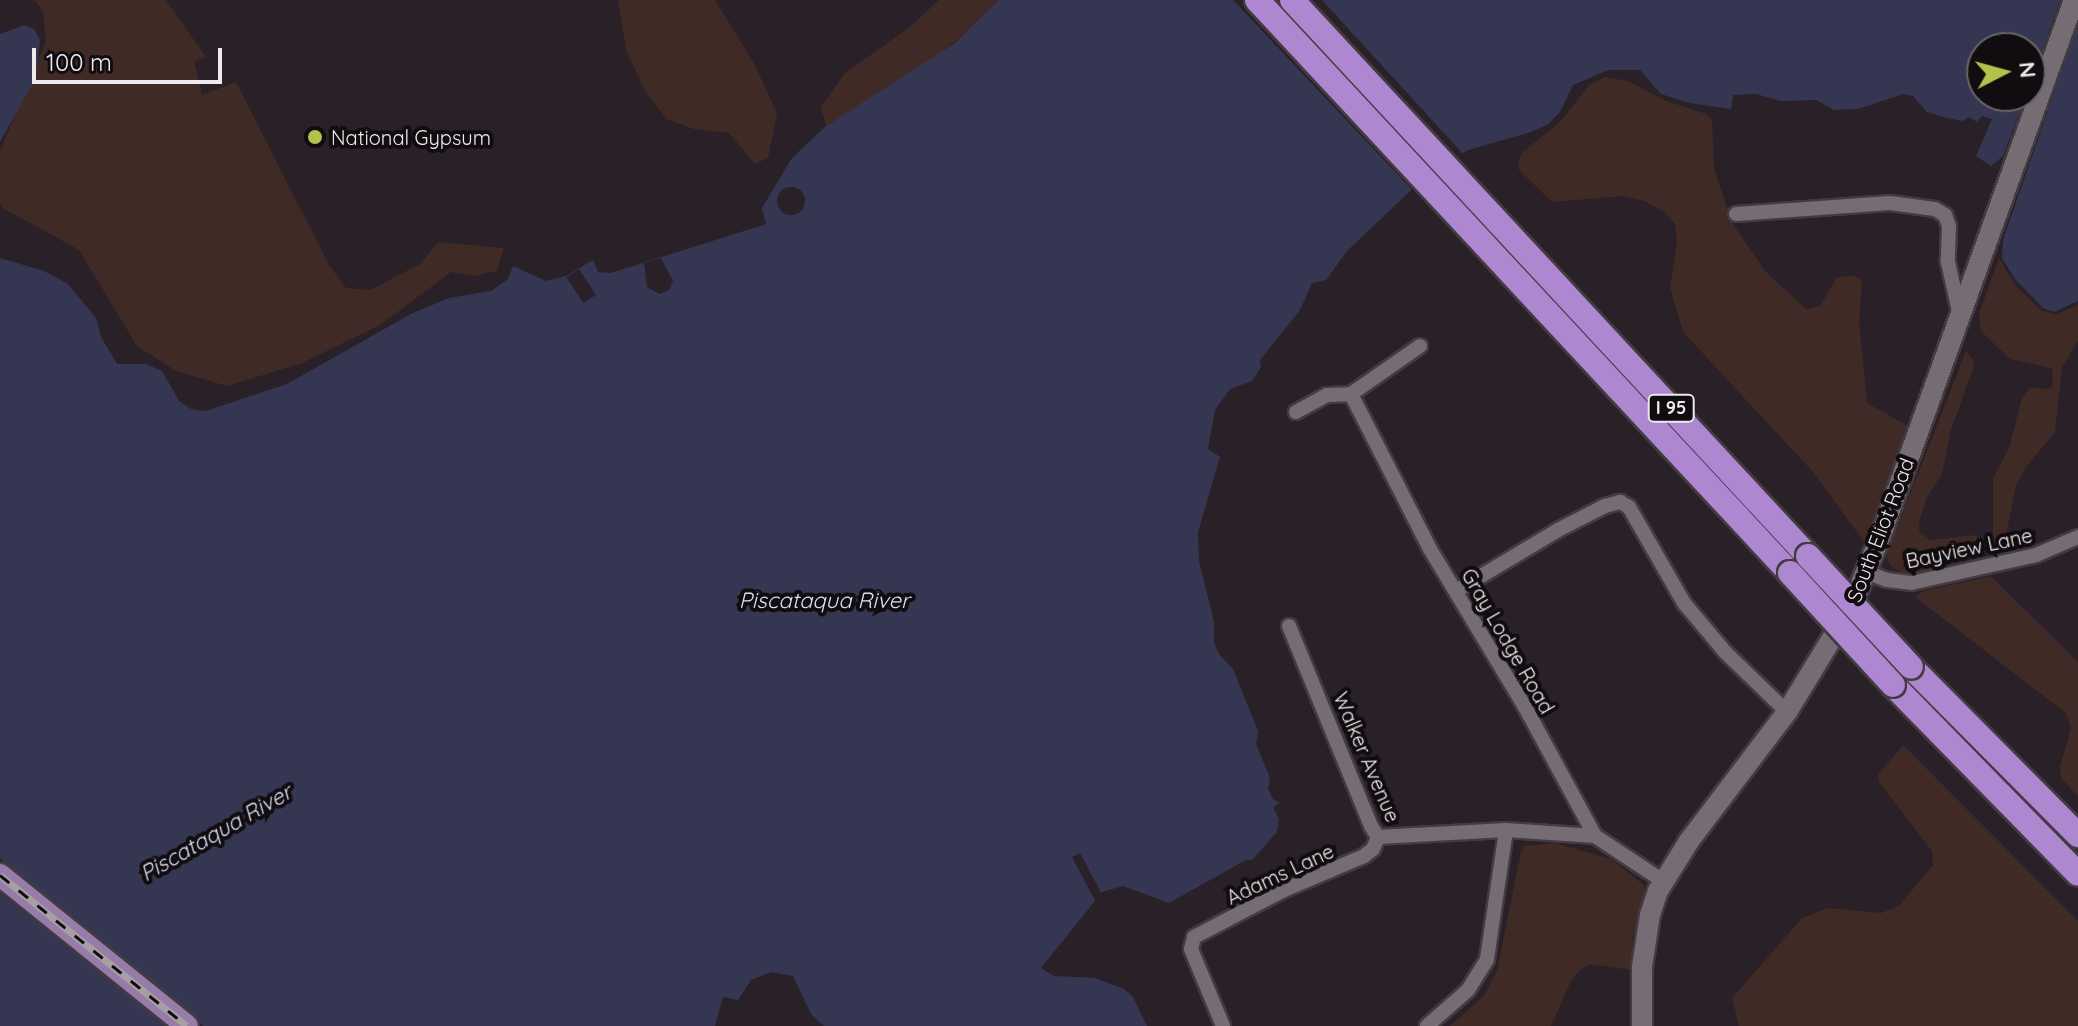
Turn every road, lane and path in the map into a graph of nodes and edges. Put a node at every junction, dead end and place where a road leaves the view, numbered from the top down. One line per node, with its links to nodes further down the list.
1 (1257, 0): 18 (highway, I 95, bridge)
2 (1292, 0): 15 (highway, I 95, bridge)
3 (2074, 0): 5 (main road, South Eliot Road)
4 (1736, 214): 5 (street)
5 (1960, 316): 10 (main road, South Eliot Road)
6 (1420, 346): 7 (street)
7 (1351, 394): 8 (street); 11 (street, Gray Lodge Road)
8 (1296, 412)
9 (2078, 537): 10 (street, Bayview Lane)
10 (1866, 572): 13 (main road, South Eliot Road)
11 (1456, 591): 13 (street); 16 (street, Gray Lodge Road)
12 (1289, 626): 17 (street, Walker Avenue)
13 (1787, 712): 20 (main road, South Eliot Road)
14 (1506, 830): 16 (street, Walker Avenue); 17 (street, Walker Avenue); 23 (street)
15 (2078, 835)
16 (1595, 836): 20 (street, Gray Lodge Road)
17 (1378, 837): 22 (street, Adams Lane)
18 (2078, 874)
19 (0, 875): 21 (main road)
20 (1663, 881): 24 (main road, South Eliot Road)
21 (187, 1026)
22 (1223, 1026)
23 (1427, 1026)
24 (1642, 1026)

